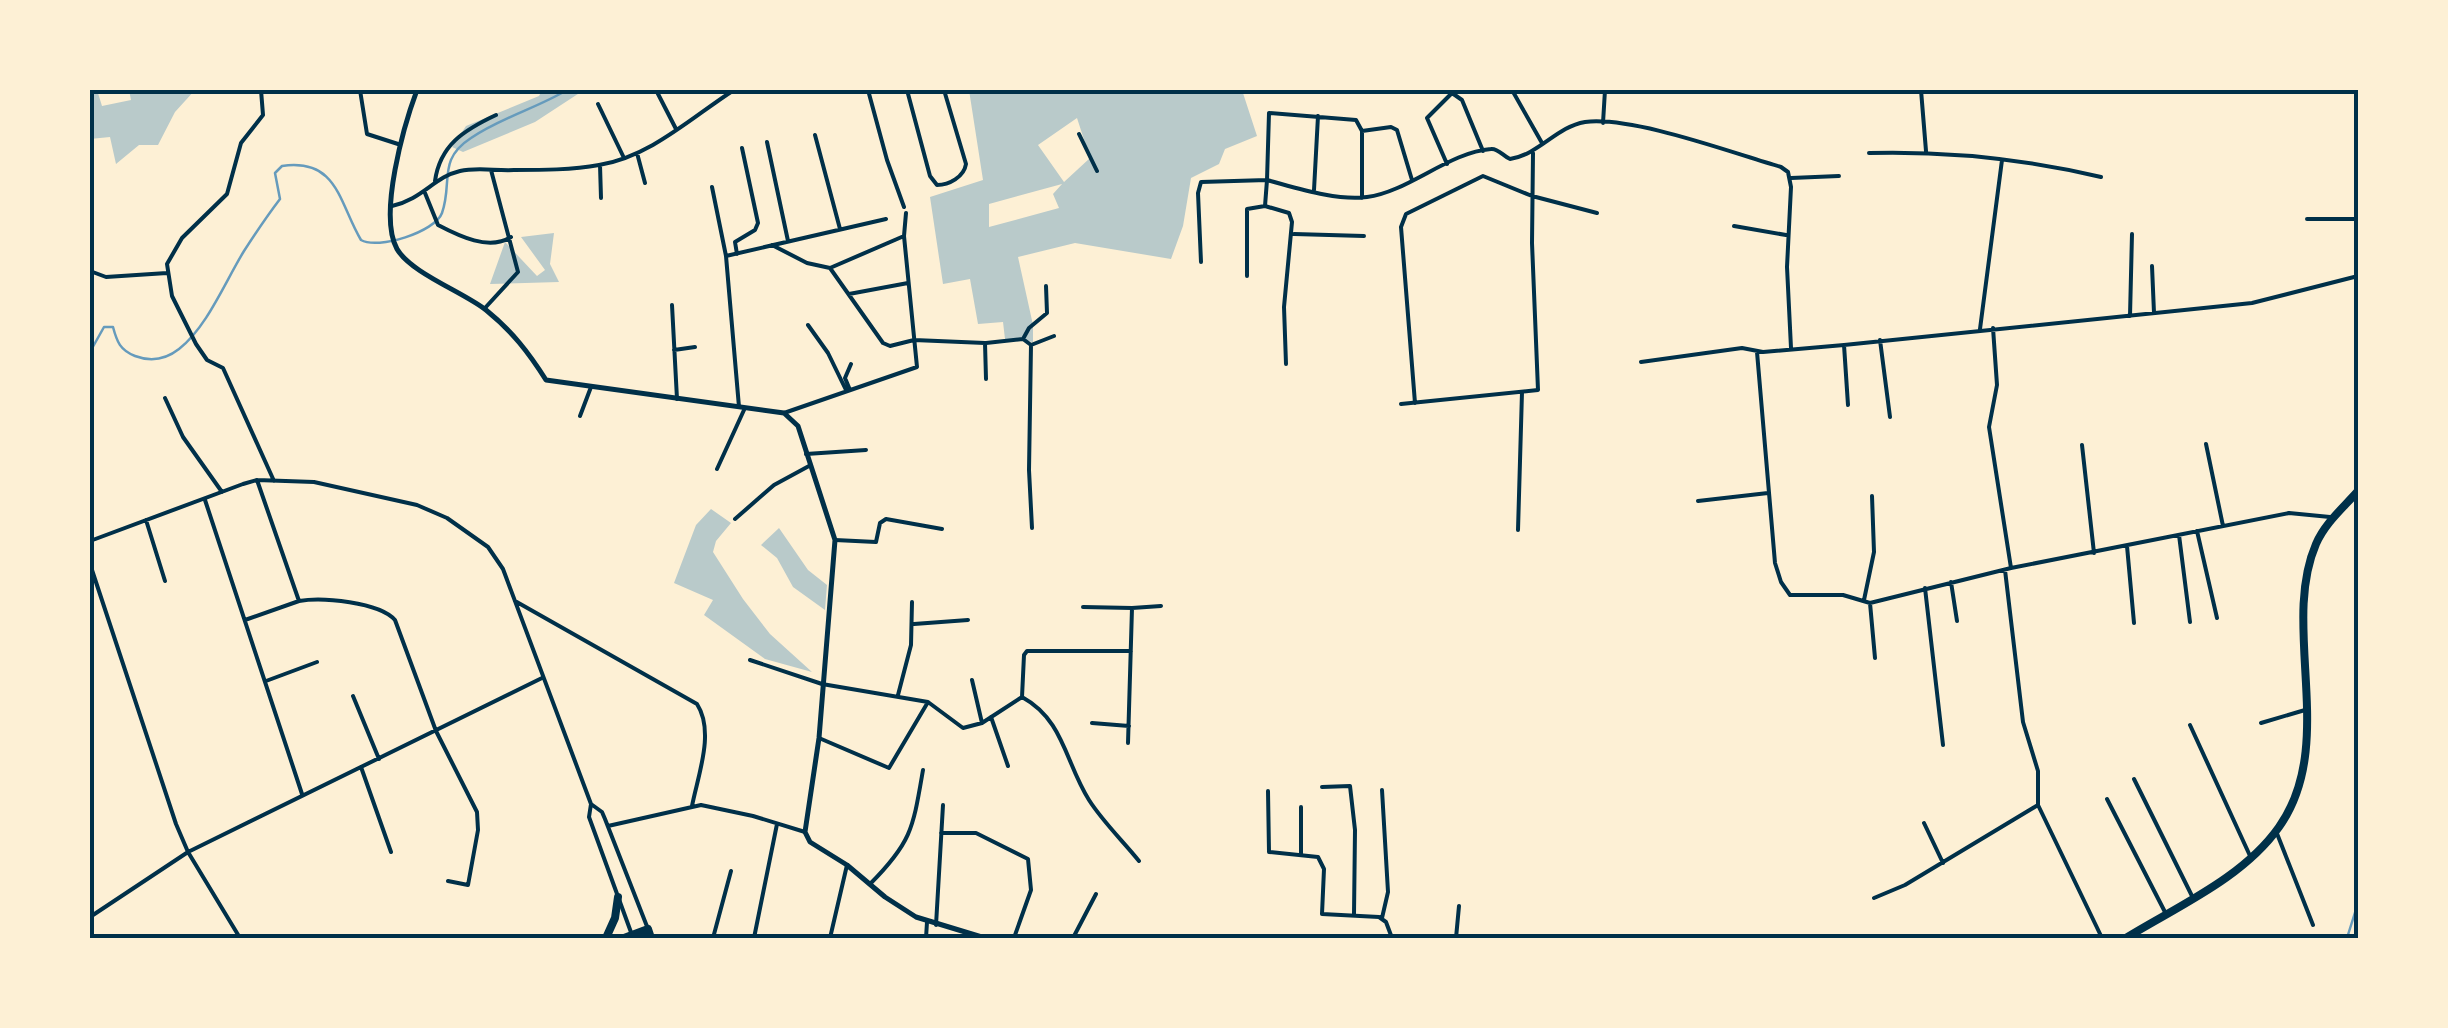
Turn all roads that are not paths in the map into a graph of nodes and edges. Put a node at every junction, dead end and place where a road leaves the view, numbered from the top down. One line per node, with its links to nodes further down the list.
1 (261, 90): 71 (street)
2 (360, 90): 22 (street)
3 (417, 90): 22 (street)
4 (656, 90): 17 (street)
5 (734, 90): 12 (street)
6 (868, 90): 60 (street)
7 (907, 90): 8 (street)
8 (944, 90)
9 (1512, 90): 23 (street)
10 (1605, 90): 16 (street)
11 (1921, 90): 25 (street)
12 (723, 93): 17 (street)
13 (598, 104): 30 (street)
14 (496, 116): 42 (street)
15 (1318, 116): 18 (street); 39 (street); 44 (street)
16 (1603, 122): 23 (street); 38 (street)
17 (676, 129): 28 (street)
18 (1362, 131): 40 (street); 48 (street)
19 (1079, 134): 35 (street)
20 (815, 135): 56 (street)
21 (767, 142): 63 (street)
22 (398, 144): 49 (street)
23 (1542, 144): 27 (street)
24 (742, 148): 65 (street)
25 (1926, 151): 29 (street); 31 (street)
26 (1483, 152): 27 (street); 32 (street); 32 (street)
27 (1533, 152): 46 (street)
28 (638, 153): 30 (street); 41 (street)
29 (1869, 153)
30 (624, 158): 33 (street)
31 (2002, 160): 37 (street); 83 (street)
32 (1446, 164): 40 (street)
33 (600, 165): 34 (street); 47 (street)
34 (492, 170): 42 (street); 62 (street)
35 (1097, 170)
36 (1838, 176): 38 (street)
37 (2100, 177)
38 (1791, 178): 59 (street)
39 (1267, 180): 44 (street); 50 (street); 67 (street)
40 (1412, 180): 48 (street)
41 (645, 183)
42 (435, 184): 45 (street)
43 (712, 187): 66 (street)
44 (1314, 190): 48 (street)
45 (424, 192): 49 (street); 62 (street)
46 (1532, 196): 51 (street); 101 (street); 104 (street)
47 (601, 198)
48 (1362, 198)
49 (392, 206): 78 (street)
50 (1265, 206): 57 (street); 72 (street)
51 (1597, 214)
52 (886, 219): 56 (street)
53 (2308, 219): 54 (street)
54 (2358, 219)
55 (1734, 226): 59 (street)
56 (840, 229): 63 (street)
57 (1292, 234): 61 (street); 97 (street)
58 (2132, 234): 80 (street)
59 (1786, 235): 92 (street)
60 (904, 236): 69 (street); 74 (street)
61 (1364, 236)
62 (511, 237): 78 (street)
63 (788, 240): 64 (street)
64 (772, 245): 65 (street); 69 (street)
65 (737, 254): 66 (street)
66 (726, 256): 107 (street)
67 (1201, 262)
68 (2152, 266): 79 (street)
69 (830, 268): 76 (street)
70 (90, 271): 71 (street)
71 (167, 273): 118 (street)
72 (1246, 276)
73 (2358, 276): 79 (street)
74 (908, 283): 76 (street); 86 (street)
75 (1046, 286): 85 (street)
76 (848, 294): 86 (street)
77 (672, 305): 93 (street)
78 (485, 309): 99 (street)
79 (2154, 313): 80 (street)
80 (2130, 316): 82 (street)
81 (808, 325): 100 (street)
82 (1993, 328): 83 (street); 139 (street)
83 (1980, 330): 87 (street)
84 (1054, 336): 90 (street)
85 (1023, 338): 88 (street); 90 (street)
86 (914, 340): 88 (street); 100 (street)
87 (1880, 340): 89 (street); 110 (street)
88 (985, 343): 98 (street)
89 (1844, 344): 92 (street); 106 (street)
90 (1032, 345): 129 (street)
91 (695, 347): 93 (street)
92 (1791, 348): 94 (street)
93 (674, 350): 103 (street)
94 (1757, 352): 95 (street); 121 (street)
95 (1641, 362)
96 (851, 364): 100 (street)
97 (1286, 364)
98 (986, 379)
99 (591, 387): 103 (street); 109 (street)
100 (848, 390): 108 (street)
101 (1522, 392): 104 (street); 131 (street)
102 (165, 398): 120 (street)
103 (677, 400): 107 (street)
104 (1415, 403): 105 (street)
105 (1402, 404)
106 (1848, 405)
107 (742, 408): 108 (street); 116 (street)
108 (784, 413): 114 (street)
109 (580, 416)
110 (1890, 417)
111 (2082, 444): 137 (street)
112 (2206, 444): 128 (street)
113 (866, 450): 114 (street)
114 (806, 454): 115 (street)
115 (809, 466): 126 (street); 134 (street)
116 (717, 469)
117 (256, 480): 118 (street); 120 (street); 144 (street)
118 (274, 481): 145 (street)
119 (2358, 491): 125 (highway)
120 (222, 492): 123 (street)
121 (1768, 493): 124 (street); 143 (street)
122 (1872, 496): 143 (street)
123 (205, 500): 127 (street); 152 (street)
124 (1698, 501)
125 (2332, 517): 128 (street); 170 (highway)
126 (735, 519)
127 (146, 520): 135 (street); 140 (street)
128 (2222, 526): 132 (street)
129 (1032, 528)
130 (942, 529): 134 (street)
131 (1518, 530)
132 (2197, 532): 133 (street); 151 (street)
133 (2179, 536): 136 (street); 155 (street)
134 (835, 540): 165 (street)
135 (90, 541)
136 (2127, 546): 137 (street); 156 (street)
137 (2094, 553): 139 (street)
138 (90, 564): 202 (street)
139 (2008, 569): 141 (street); 193 (street)
140 (165, 581)
141 (1951, 582): 142 (street); 154 (street)
142 (1925, 588): 147 (street); 180 (street)
143 (1864, 600): 147 (street)
144 (299, 601): 152 (street); 177 (street)
145 (516, 601): 162 (street); 194 (street)
146 (912, 602): 157 (street)
147 (1870, 603): 159 (street)
148 (1161, 606): 150 (street)
149 (1084, 608): 150 (street)
150 (1132, 608): 158 (street)
151 (2216, 618)
152 (244, 620): 164 (street)
153 (968, 620): 157 (street)
154 (1957, 621)
155 (2190, 622)
156 (2134, 623)
157 (914, 624): 166 (street)
158 (1132, 651): 168 (street); 176 (street)
159 (1875, 658)
160 (750, 660): 165 (street)
161 (317, 662): 164 (street)
162 (542, 678): 177 (street); 191 (street)
163 (972, 680): 172 (street)
164 (265, 682): 189 (street)
165 (822, 684): 166 (street); 178 (street)
166 (898, 695): 169 (street)
167 (353, 696): 181 (street)
168 (1022, 696): 171 (street); 206 (street)
169 (928, 702): 172 (street); 178 (street)
170 (2306, 710): 174 (street); 200 (highway)
171 (991, 717): 172 (street); 182 (street)
172 (982, 722)
173 (1092, 723): 176 (street)
174 (2261, 723)
175 (2190, 725): 205 (street)
176 (1129, 726): 179 (street)
177 (436, 731): 181 (street); 212 (street)
178 (819, 738): 199 (street)
179 (1128, 743)
180 (1943, 745)
181 (379, 759): 183 (street)
182 (1008, 766)
183 (361, 767): 189 (street); 203 (street)
184 (924, 770): 213 (street)
185 (2134, 780): 217 (street)
186 (1322, 787): 219 (street)
187 (1382, 790): 222 (street)
188 (1268, 791): 204 (street)
189 (302, 794): 202 (street)
190 (2107, 799): 220 (street)
191 (591, 804): 198 (street); 210 (street)
192 (944, 805): 201 (street)
193 (2038, 805): 208 (street); 239 (street)
194 (692, 806): 197 (street); 198 (street)
195 (1301, 807): 204 (street)
196 (1924, 823): 208 (street)
197 (777, 824): 199 (street); 231 (street)
198 (608, 826): 207 (street)
199 (804, 832): 209 (street)
200 (2276, 832): 205 (highway); 225 (street)
201 (942, 833): 224 (street); 235 (street)
202 (188, 852): 221 (street); 228 (street)
203 (391, 852)
204 (1302, 854): 219 (street)
205 (2252, 858): 217 (highway)
206 (1140, 861)
207 (622, 862): 210 (street); 226 (street)
208 (1942, 862): 216 (street)
209 (847, 865): 213 (street); 232 (street)
210 (608, 866): 215 (street)
211 (732, 871): 230 (street)
212 (448, 881)
213 (870, 884): 223 (street)
214 (1096, 894): 236 (street)
215 (618, 897): 227 (street); 229 (highway)
216 (1874, 898)
217 (2194, 898): 220 (highway)
218 (1459, 906): 238 (street)
219 (1354, 914): 222 (street)
220 (2166, 914): 240 (highway)
221 (90, 918)
222 (1382, 918): 237 (street)
223 (927, 922): 224 (street); 233 (street)
224 (936, 925): 234 (street)
225 (2313, 925)
226 (649, 933): 227 (highway)
227 (630, 937)
228 (240, 938)
229 (606, 938)
230 (714, 938)
231 (754, 938)
232 (830, 938)
233 (926, 938)
234 (985, 938)
235 (1014, 938)
236 (1073, 938)
237 (1392, 938)
238 (1456, 938)
239 (2102, 938)
240 (2128, 938)

